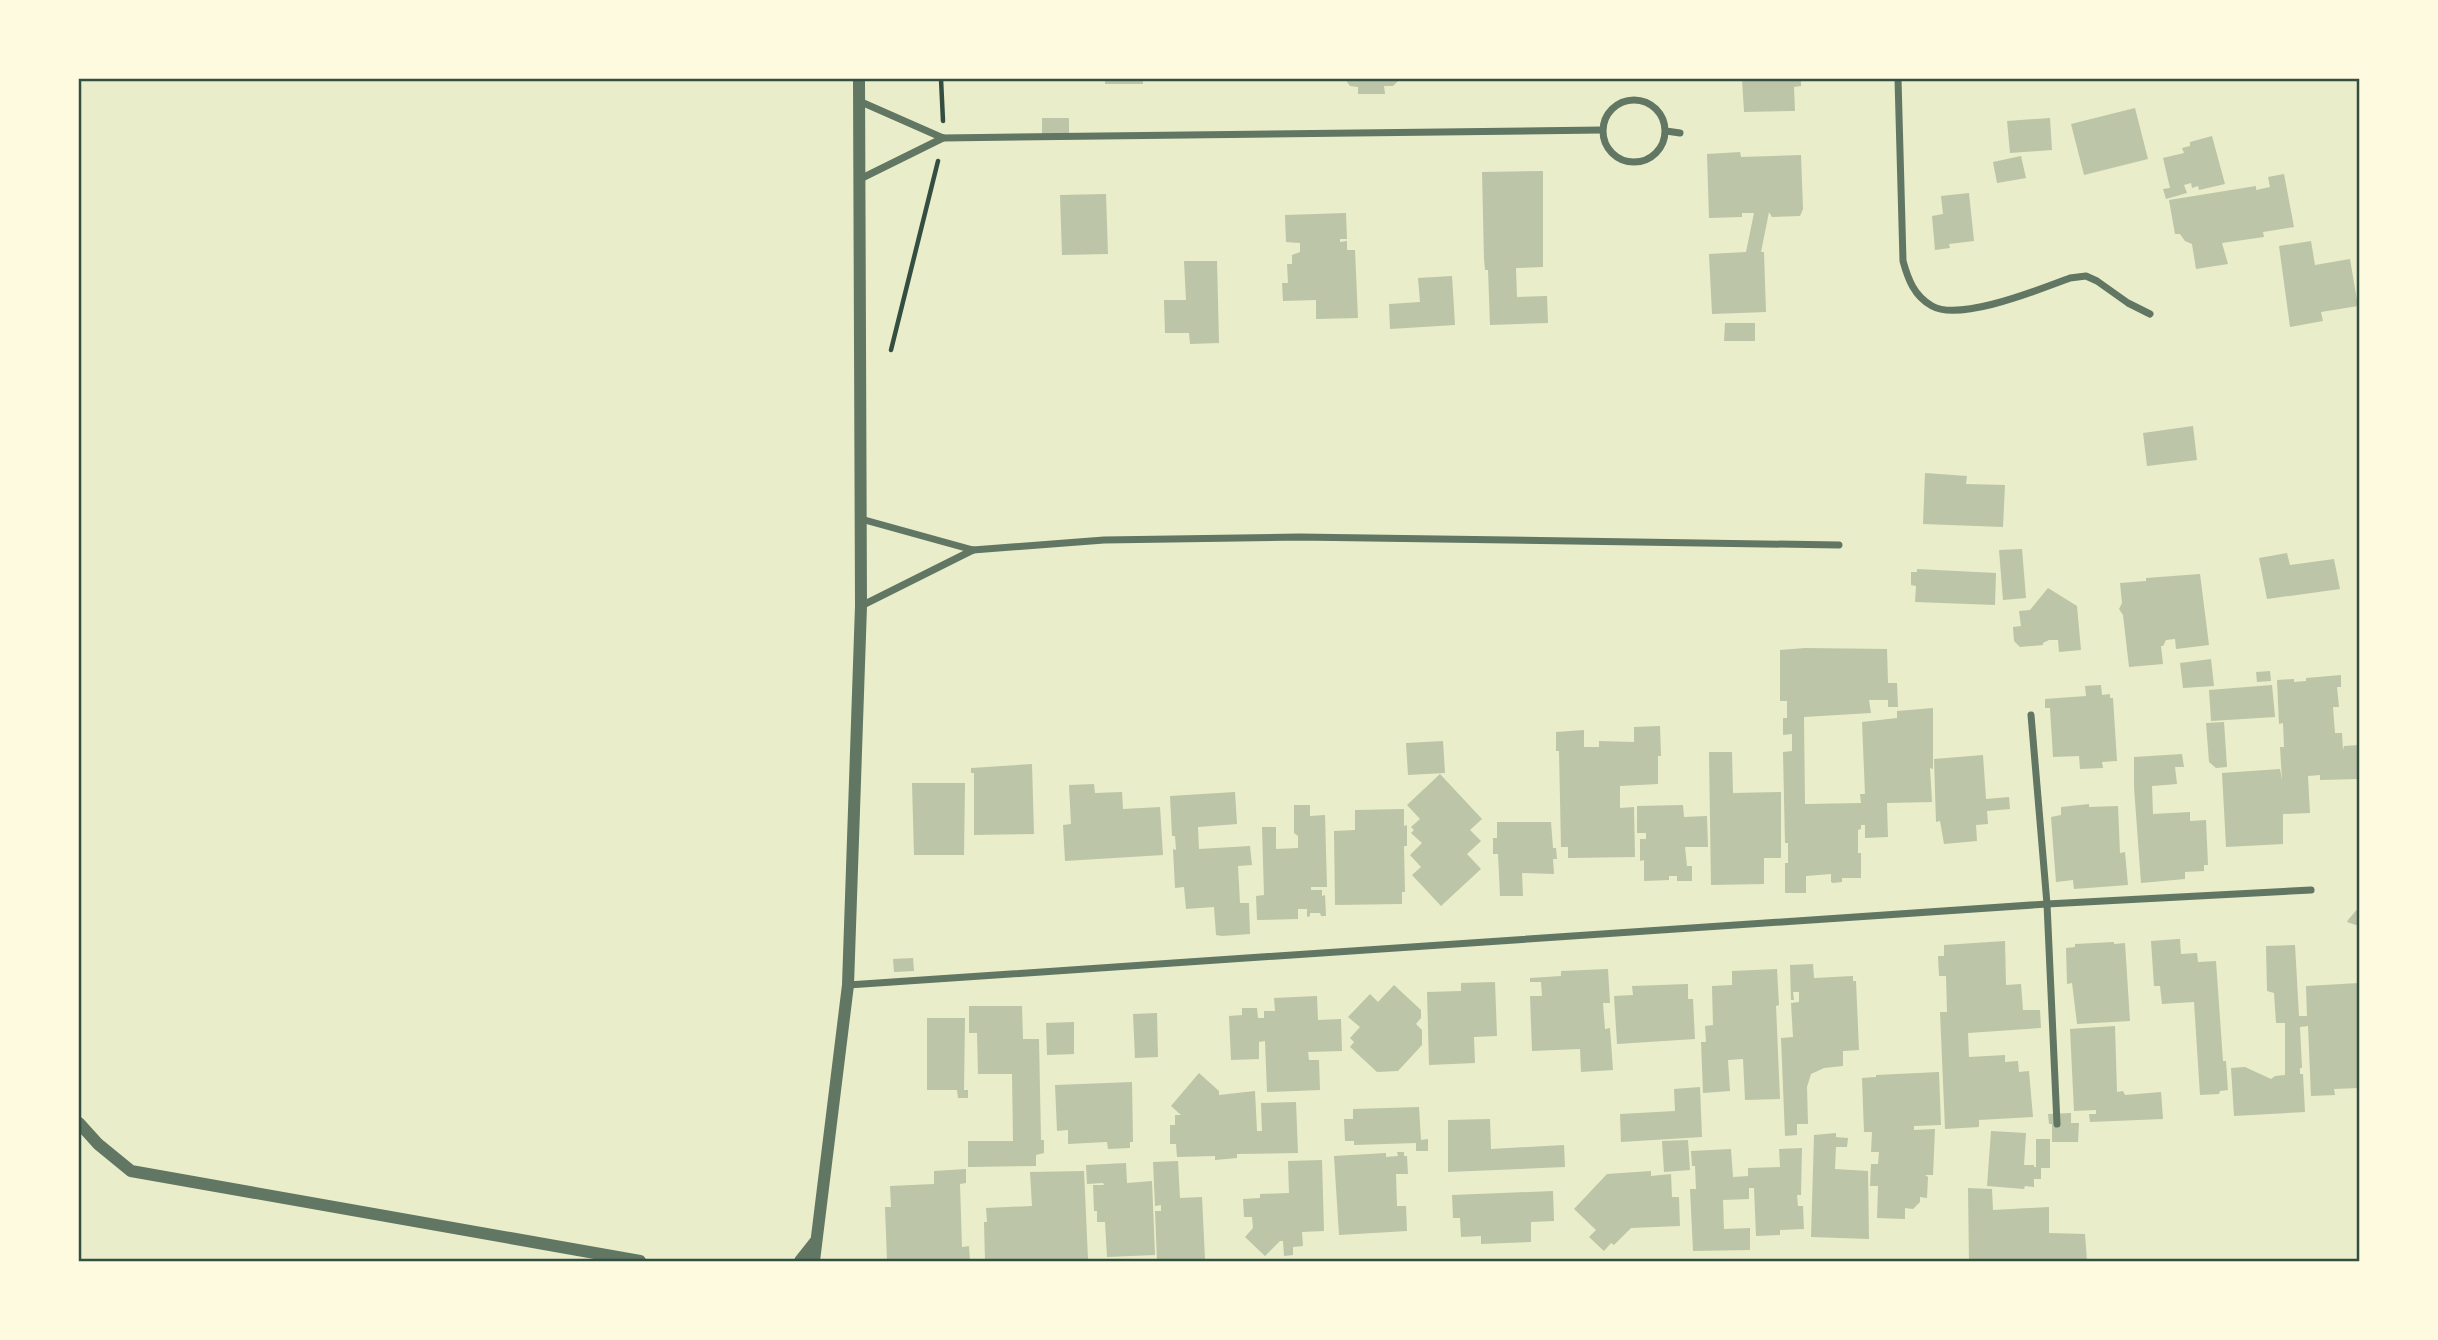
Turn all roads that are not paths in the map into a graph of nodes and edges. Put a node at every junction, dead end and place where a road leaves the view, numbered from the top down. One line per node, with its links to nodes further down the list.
1 (859, 79): 3 (street)
2 (1898, 79): 9 (street)
3 (859, 101): 7 (street); 8 (street)
4 (1602, 130): 5 (street); 5 (street); 7 (street)
5 (1666, 131): 6 (street)
6 (1679, 133)
7 (943, 138): 8 (street)
8 (860, 179): 10 (street)
9 (2150, 314)
10 (861, 519): 12 (street); 13 (street)
11 (1839, 545): 12 (street)
12 (973, 550): 13 (street)
13 (861, 606): 17 (street)
14 (2031, 715): 16 (street)
15 (2311, 890): 16 (street)
16 (2047, 904): 17 (street); 19 (street)
17 (848, 985): 20 (street)
18 (79, 1123): 21 (street)
19 (2057, 1124)
20 (817, 1239): 22 (street); 23 (street)
21 (640, 1261)
22 (800, 1261)
23 (814, 1261)

